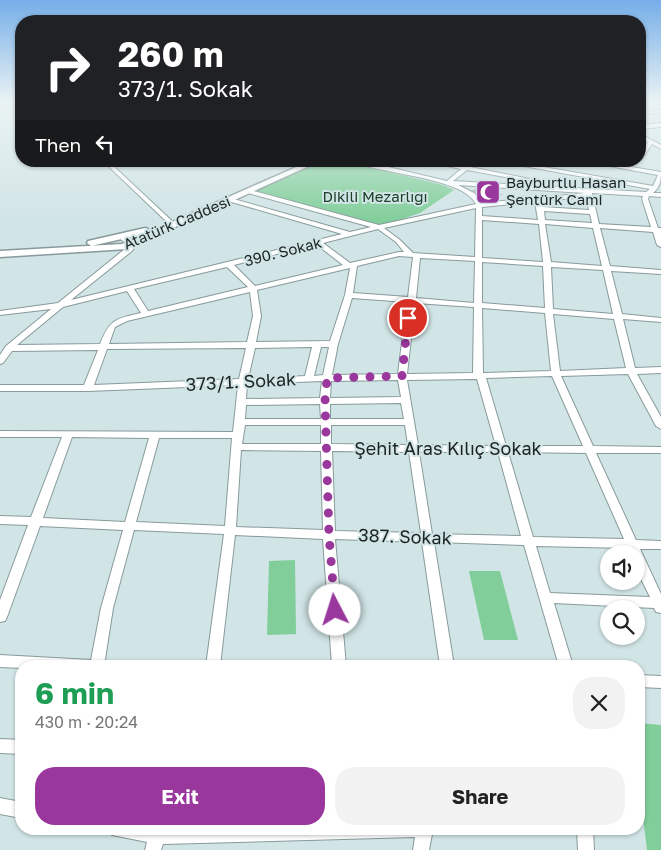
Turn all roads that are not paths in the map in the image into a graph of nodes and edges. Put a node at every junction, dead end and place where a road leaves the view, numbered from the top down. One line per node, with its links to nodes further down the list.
1 (651, 142): 2 (street); 3 (street)
2 (659, 146)
3 (646, 149)
4 (110, 167): 29 (street)
5 (296, 167): 29 (main road, Atatürk Caddesi)
6 (304, 167): 19 (main road, Atatürk Caddesi)
7 (383, 167): 16 (street)
8 (460, 167): 11 (street)
9 (532, 167): 12 (street)
10 (620, 167): 13 (street)
11 (465, 168): 15 (street); 16 (street)
12 (538, 168): 15 (street); 18 (street)
13 (632, 169): 14 (street)
14 (661, 174): 18 (street)
15 (527, 179): 17 (street)
16 (448, 183): 17 (street); 25 (street)
17 (519, 187): 20 (street)
18 (655, 188): 21 (street)
19 (250, 192): 24 (main road, Atatürk Caddesi); 32 (street)
20 (588, 193): 21 (street); 23 (street, 390. Sokak); 27 (street)
21 (647, 195): 22 (street); 33 (street)
22 (661, 195)
23 (537, 198): 25 (street, 390. Sokak); 26 (street)
24 (230, 200): 34 (street); 38 (main road, Atatürk Caddesi)
25 (479, 205): 28 (street); 32 (street, 390. Sokak)
26 (540, 209): 27 (street); 30 (street)
27 (592, 212): 31 (street)
28 (478, 218): 30 (street); 42 (street)
29 (170, 222): 35 (main road, Atatürk Caddesi)
30 (542, 222): 31 (street); 44 (street)
31 (596, 226): 33 (street); 47 (street)
32 (379, 227): 34 (street, 390. Sokak); 41 (street)
33 (658, 230): 39 (street)
34 (350, 234): 36 (street, 390. Sokak)
35 (121, 237): 37 (main road, Atatürk Caddesi); 38 (street)
36 (319, 242): 45 (street); 46 (street, 390. Sokak)
37 (108, 244): 38 (main road, Atatürk Caddesi); 40 (main road, Atatürk Caddesi); 43 (street)
38 (132, 244): 43 (street)
39 (661, 245)
40 (0, 254)
41 (414, 255): 42 (street); 45 (street); 52 (street)
42 (480, 259): 44 (street); 54 (street)
43 (116, 260): 53 (street)
44 (547, 263): 47 (street); 55 (street)
45 (350, 264): 49 (street); 51 (street)
46 (230, 265): 49 (street); 50 (street, 390. Sokak)
47 (606, 269): 48 (street); 58 (street)
48 (661, 272)
49 (253, 288): 57 (street); 62 (street)
50 (130, 289): 53 (street, 390. Sokak); 57 (street)
51 (349, 295): 52 (street); 61 (street)
52 (411, 299): 54 (street); 69 (street)
53 (60, 306): 56 (street); 63 (street, 390. Sokak)
54 (478, 306): 55 (street); 70 (street)
55 (549, 312): 58 (street); 68 (street)
56 (0, 313)
57 (146, 314): 64 (street)
58 (617, 316): 59 (street); 67 (street)
59 (661, 320)
60 (317, 344): 61 (street); 62 (street); 71 (street)
61 (334, 344): 72 (street)
62 (250, 345): 64 (street); 73 (street)
63 (9, 348): 64 (street); 65 (street, 390. Sokak)
64 (103, 348): 75 (street)
65 (0, 361)
66 (661, 370): 67 (street, 373/1. Sokak)
67 (631, 371): 68 (street, 373/1. Sokak); 82 (street)
68 (556, 374): 70 (street, 373/1. Sokak); 89 (street)
69 (402, 376): 70 (street, 373/1. Sokak); 72 (street, 373/1. Sokak); 76 (street)
70 (480, 376): 90 (street)
71 (309, 378): 72 (street, 373/1. Sokak); 73 (street, 373/1. Sokak)
72 (327, 378): 77 (street)
73 (243, 381): 75 (street, 373/1. Sokak); 78 (street)
74 (0, 388): 75 (street, 373/1. Sokak)
75 (88, 388)
76 (404, 400): 77 (street); 81 (street)
77 (325, 401): 78 (street); 79 (street)
78 (241, 402): 80 (street)
79 (326, 421): 80 (street); 81 (street); 87 (street)
80 (240, 422): 86 (street)
81 (409, 422): 88 (street)
82 (661, 426)
83 (0, 434): 84 (street, Şehit Aras Kılıç Sokak)
84 (68, 434): 85 (street, Şehit Aras Kılıç Sokak); 93 (street)
85 (155, 434): 86 (street, Şehit Aras Kılıç Sokak); 94 (street)
86 (237, 441): 87 (street, Şehit Aras Kılıç Sokak); 95 (street)
87 (327, 448): 88 (street, Şehit Aras Kılıç Sokak); 96 (street)
88 (414, 448): 90 (street, Şehit Aras Kılıç Sokak); 97 (street)
89 (588, 449): 90 (street, Şehit Aras Kılıç Sokak); 91 (street, Şehit Aras Kılıç Sokak); 99 (street)
90 (502, 450): 98 (street)
91 (661, 450)
92 (0, 520): 93 (street, 387. Sokak)
93 (36, 522): 94 (street, 387. Sokak); 106 (street)
94 (130, 526): 95 (street, 387. Sokak); 107 (street)
95 (230, 531): 96 (street, 387. Sokak); 108 (street)
96 (329, 535): 97 (street, 387. Sokak); 109 (street)
97 (426, 538): 98 (street, 387. Sokak); 110 (street)
98 (528, 540): 101 (street, 387. Sokak); 104 (street)
99 (631, 545)
100 (661, 545): 102 (street, 387. Sokak)
101 (600, 547)
102 (645, 549)
103 (645, 574): 105 (street)
104 (546, 598): 105 (street); 111 (street)
105 (660, 606)
106 (0, 617)
107 (96, 660)
108 (215, 660)
109 (339, 660)
110 (446, 660)
111 (564, 660)
112 (0, 661): 113 (street)
113 (15, 662)
114 (645, 682): 115 (street)
115 (661, 682)
116 (0, 746): 117 (street)
117 (15, 747)
118 (0, 806): 119 (street)
119 (15, 809)
120 (143, 835): 124 (street)
121 (242, 835): 124 (street)
122 (423, 835): 125 (street)
123 (585, 835): 126 (street)
124 (156, 838)
125 (421, 850)
126 (586, 850)

